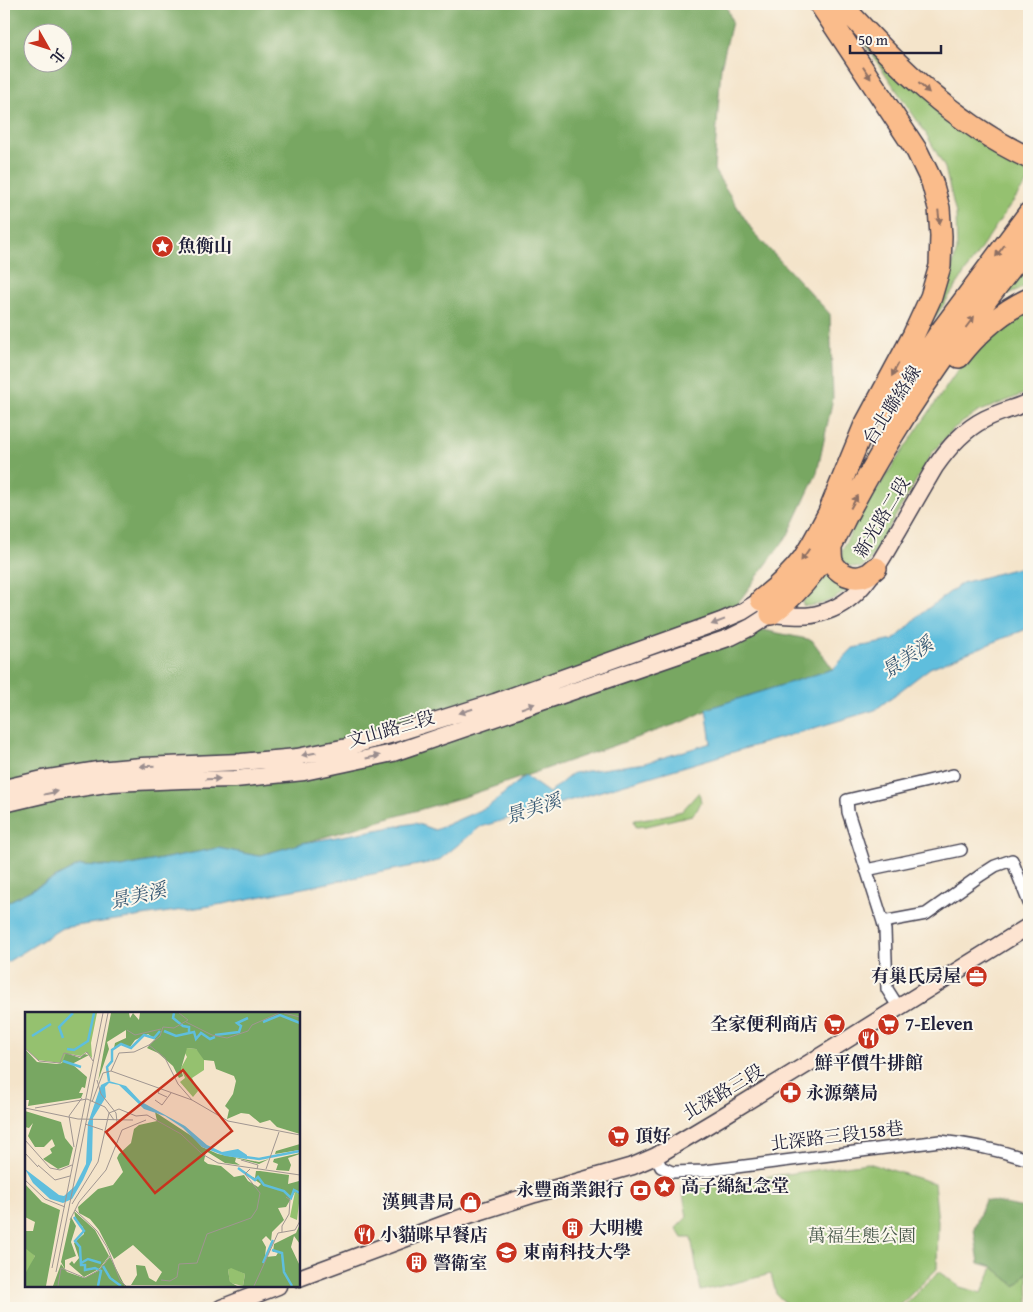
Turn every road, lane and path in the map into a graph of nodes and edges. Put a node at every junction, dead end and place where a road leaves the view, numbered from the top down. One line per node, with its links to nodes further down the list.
1 (820, 4): 9 (highway, one-way to 9)
2 (841, 4): 3 (highway, one-way to 3)
3 (1029, 158)
4 (1029, 213): 9 (highway, 台北聯絡線, one-way to 9)
5 (1029, 245): 8 (highway, 台北聯絡線, one-way to 5)
6 (1029, 299): 8 (highway)
7 (1029, 402): 11 (main road, 新光路二段)
8 (873, 468): 10 (highway, 台北聯絡線, one-way to 8)
9 (829, 512): 12 (highway, 台北聯絡線, one-way to 12)
10 (831, 545): 11 (highway); 12 (highway, 台北聯絡線)
11 (876, 568): 12 (main road, 新光路二段)
12 (766, 607): 14 (main road, 文山路三段, one-way to 14); 15 (main road, 文山路三段, one-way to 12)
13 (953, 775): 17 (street)
14 (4, 788)
15 (4, 804)
16 (961, 850): 17 (street)
17 (866, 870): 19 (street)
18 (1029, 903): 19 (street)
19 (883, 922): 21 (street)
20 (1029, 926): 21 (main road, 北深路三段)
21 (899, 1008): 22 (main road, 北深路三段)
22 (656, 1156): 23 (street, 北深路三段158巷); 24 (main road, 北深路三段)
23 (1029, 1160)
24 (300, 1278)
25 (275, 1287): 26 (main road)
26 (221, 1308)

